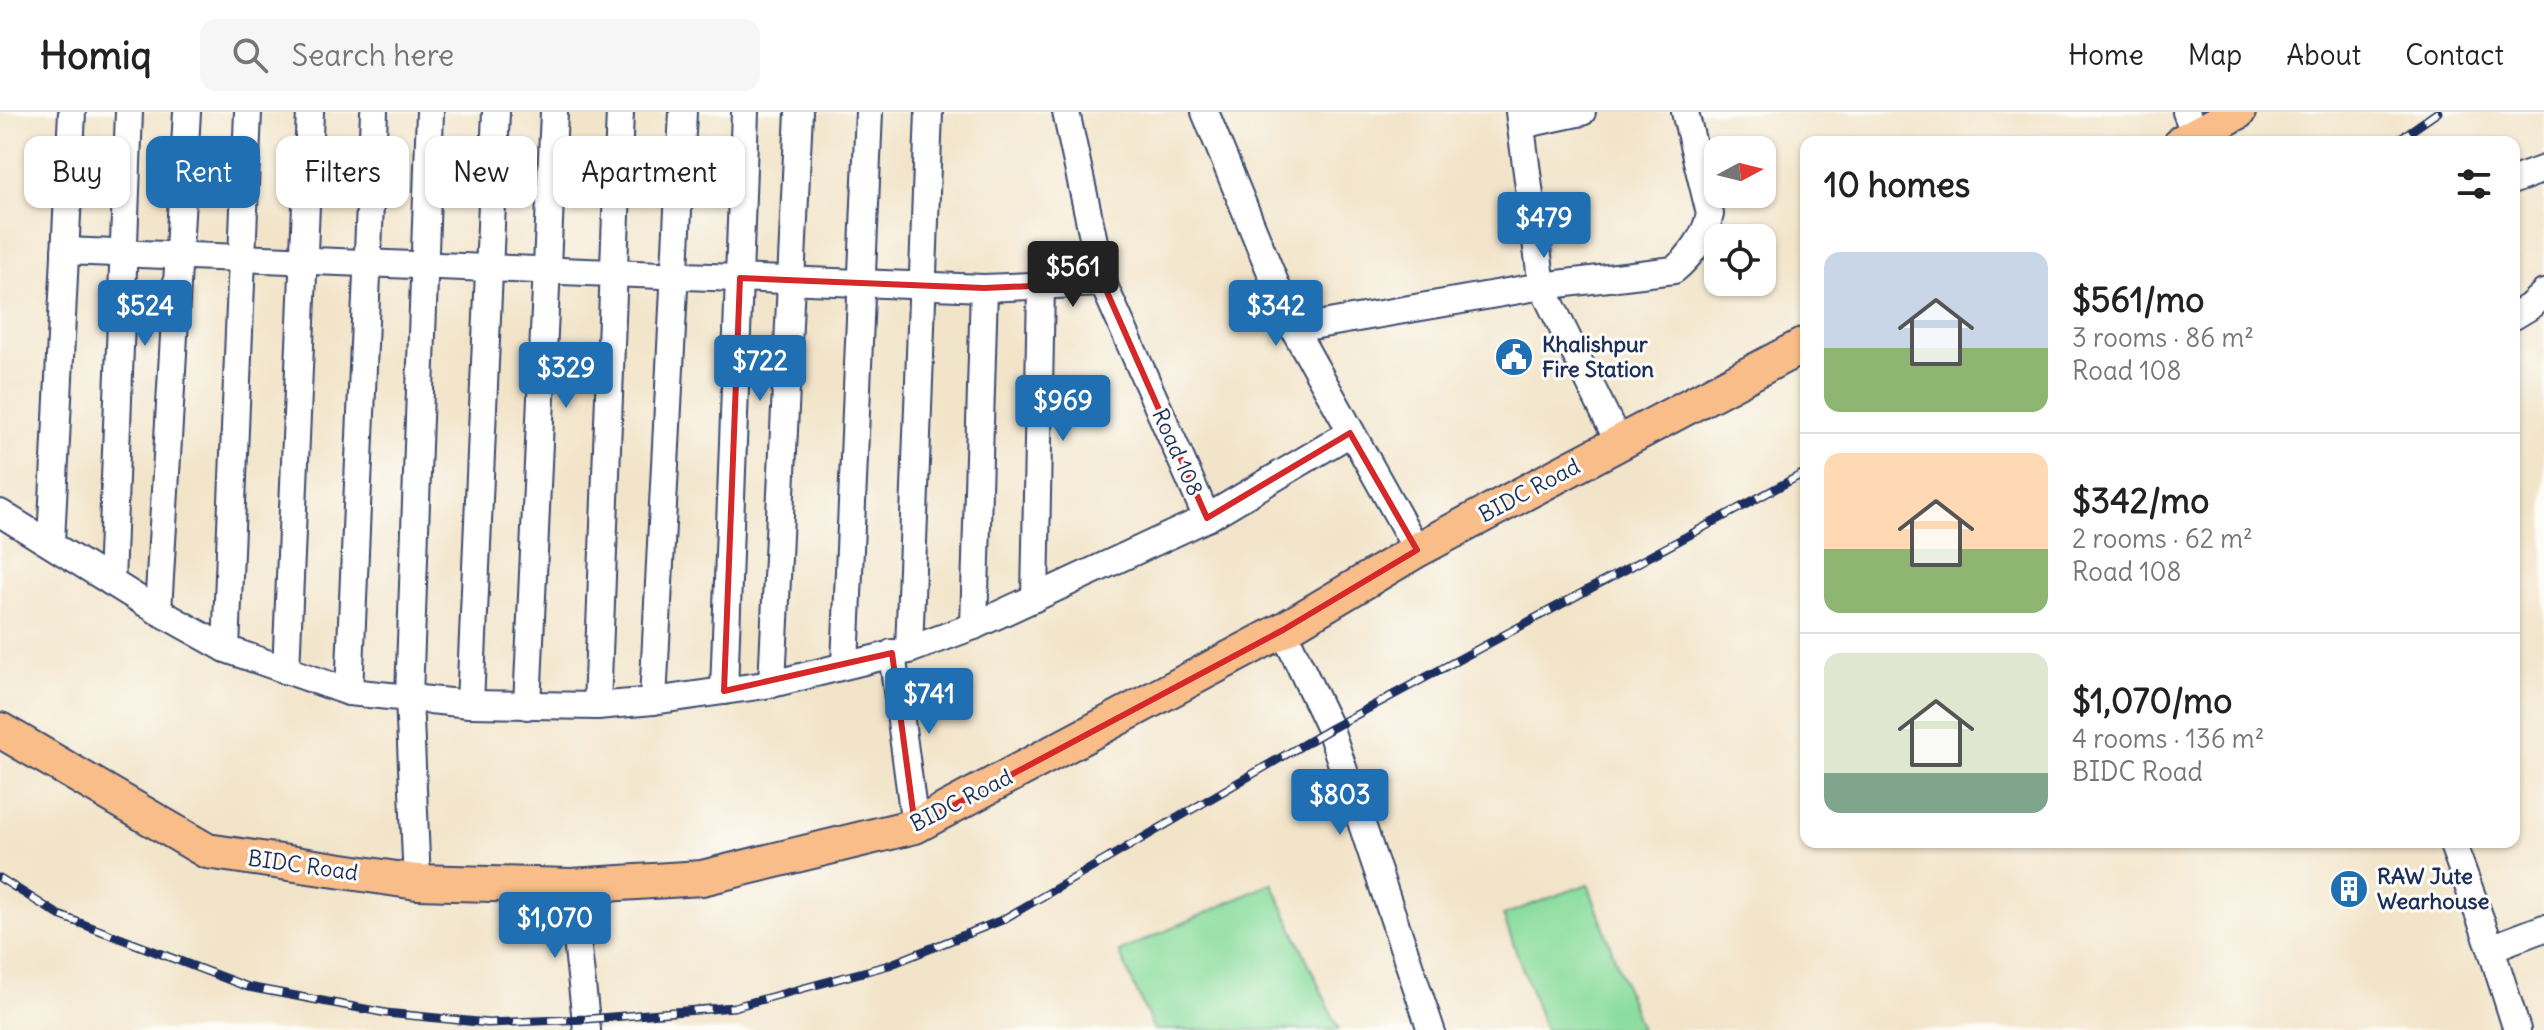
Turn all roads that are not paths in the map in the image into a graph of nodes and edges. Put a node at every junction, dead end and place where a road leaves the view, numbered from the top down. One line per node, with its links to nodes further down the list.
1 (72, 112): 25 (street)
2 (129, 112): 26 (street)
3 (187, 112): 27 (street)
4 (248, 112): 28 (street)
5 (310, 112): 29 (street)
6 (374, 112): 30 (street)
7 (430, 112): 31 (street)
8 (496, 112): 32 (street)
9 (554, 112): 33 (street)
10 (620, 112): 34 (street)
11 (683, 112): 35 (street)
12 (745, 112): 36 (street)
13 (799, 112): 37 (street)
14 (869, 112): 38 (street)
15 (929, 112): 40 (street)
16 (1066, 112): 39 (street, Road 108)
17 (1205, 112): 46 (street)
18 (1582, 112): 21 (street)
19 (1685, 112): 42 (street)
20 (2238, 112): 22 (main road)
21 (1520, 118): 42 (street)
22 (2190, 133)
23 (2544, 169): 24 (street)
24 (2520, 178)
25 (65, 251): 26 (street); 52 (street)
26 (124, 254): 27 (street); 54 (street)
27 (179, 256): 28 (street); 56 (street)
28 (242, 258): 29 (street); 59 (street)
29 (304, 261): 30 (street); 62 (street)
30 (367, 263): 31 (street); 65 (street)
31 (424, 266): 32 (street); 66 (street)
32 (489, 268): 33 (street); 68 (street)
33 (548, 270): 34 (street); 69 (street)
34 (614, 273): 35 (street); 70 (street)
35 (676, 275): 36 (street); 67 (street)
36 (740, 278): 37 (street); 64 (street)
37 (792, 280): 38 (street); 63 (street)
38 (862, 283): 40 (street); 61 (street)
39 (1103, 283): 41 (street); 51 (street, Road 108)
40 (923, 285): 43 (street); 60 (street)
41 (1041, 286): 43 (street); 55 (street)
42 (1542, 286): 46 (street); 49 (street)
43 (984, 288): 57 (street)
44 (2544, 293): 45 (street)
45 (2520, 312)
46 (1294, 329): 48 (street)
47 (1800, 347): 49 (main road, BIDC Road)
48 (1350, 433): 51 (street); 53 (street)
49 (1619, 443): 53 (main road, BIDC Road)
50 (0, 513): 52 (street)
51 (1207, 518): 55 (street)
52 (51, 542): 54 (street)
53 (1417, 550): 58 (main road, BIDC Road)
54 (111, 582): 56 (street)
55 (1035, 598): 57 (street)
56 (158, 611): 59 (street)
57 (974, 626): 60 (street)
58 (1283, 630): 72 (main road, BIDC Road); 79 (street)
59 (226, 649): 62 (street)
60 (900, 651): 61 (street); 72 (street)
61 (845, 664): 63 (street)
62 (286, 671): 65 (street)
63 (772, 684): 64 (street)
64 (724, 691): 67 (street)
65 (349, 692): 66 (street)
66 (409, 697): 68 (street); 74 (street)
67 (653, 701): 70 (street)
68 (470, 704): 69 (street)
69 (527, 706): 70 (street)
70 (597, 706)
71 (0, 730): 74 (main road, BIDC Road)
72 (915, 826): 75 (main road, BIDC Road)
73 (2454, 848): 77 (street)
74 (417, 882): 75 (main road, BIDC Road)
75 (571, 886): 78 (street)
76 (2544, 928): 77 (street)
77 (2491, 948): 80 (street)
78 (587, 1030)
79 (1431, 1030)
80 (2517, 1030)

